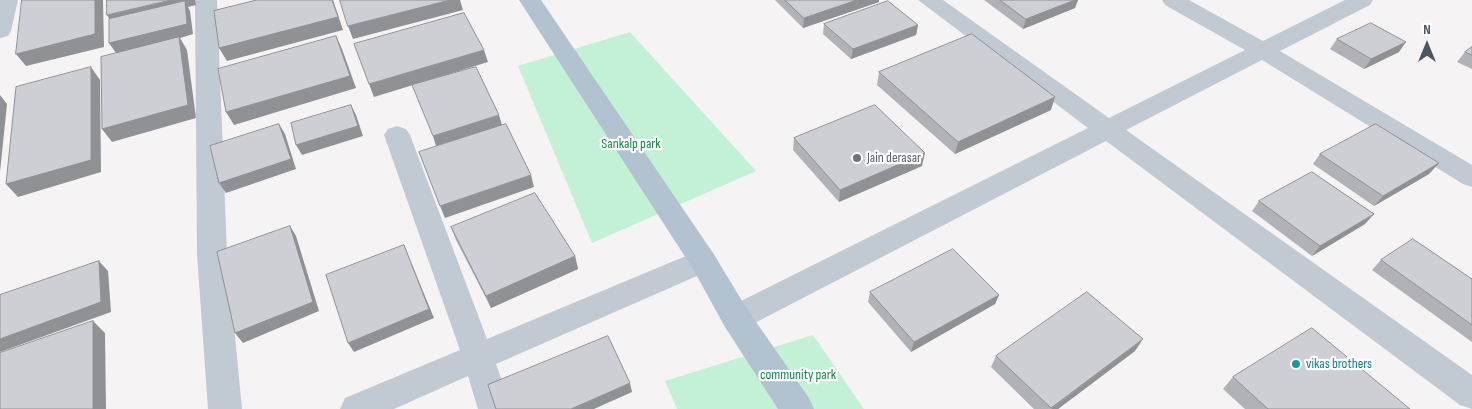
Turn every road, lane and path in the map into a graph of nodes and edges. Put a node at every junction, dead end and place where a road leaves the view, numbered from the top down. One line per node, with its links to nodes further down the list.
1 (8, 0): 7 (street)
2 (206, 0): 16 (street)
3 (530, 0): 12 (main road)
4 (929, 0): 9 (street)
5 (1173, 0): 8 (street)
6 (1362, 0): 8 (street)
7 (0, 31)
8 (1263, 51): 9 (street); 11 (street)
9 (1108, 131): 13 (street); 15 (street)
10 (397, 135): 14 (street)
11 (1472, 177)
12 (703, 261): 13 (main road); 14 (street)
13 (736, 318): 19 (main road)
14 (478, 357): 17 (street); 18 (street)
15 (1472, 394)
16 (225, 409)
17 (357, 409)
18 (495, 409)
19 (797, 409)

